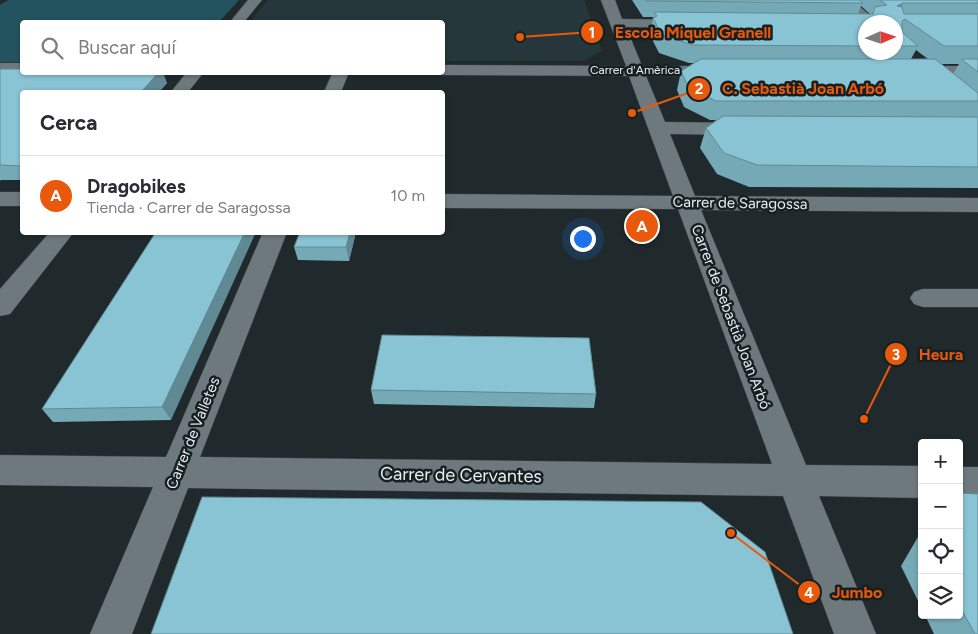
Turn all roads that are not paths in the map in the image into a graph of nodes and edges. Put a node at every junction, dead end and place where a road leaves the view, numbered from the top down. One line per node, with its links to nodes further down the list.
1 (255, 0): 5 (street)
2 (608, 0): 6 (street, Carrer de Sebastià Joan Arbó)
3 (844, 0): 4 (street)
4 (862, 15)
5 (238, 20)
6 (617, 23): 7 (street); 12 (street, Carrer de Sebastià Joan Arbó)
7 (699, 24)
8 (909, 54): 15 (street)
9 (0, 68): 10 (street)
10 (20, 68)
11 (445, 70): 12 (street, Carrer d'Amèrica)
12 (635, 70): 13 (street, Carrer d'Amèrica); 22 (street, Carrer de Sebastià Joan Arbó)
13 (741, 71)
14 (900, 71): 15 (street)
15 (930, 71): 16 (street); 19 (street)
16 (978, 71)
17 (193, 75): 20 (street)
18 (340, 75): 21 (street)
19 (950, 88)
20 (181, 90)
21 (334, 90)
22 (658, 128): 23 (street); 27 (street, Carrer de Sebastià Joan Arbó)
23 (764, 129)
24 (0, 199): 25 (street)
25 (20, 199)
26 (445, 201): 27 (street, Carrer de Saragossa)
27 (686, 202): 28 (street, Carrer de Saragossa); 36 (street, Carrer de Sebastià Joan Arbó)
28 (978, 205)
29 (60, 235): 33 (street)
30 (274, 235): 35 (street, Carrer de Valletes)
31 (923, 298): 32 (street)
32 (978, 298)
33 (0, 307)
34 (0, 470): 35 (street, Carrer de Cervantes)
35 (177, 471): 36 (street, Carrer de Cervantes); 40 (street, Carrer de Valletes)
36 (793, 479): 37 (street, Carrer de Cervantes); 41 (street, Carrer de Sebastià Joan Arbó)
37 (918, 482)
38 (963, 483): 39 (street)
39 (978, 483)
40 (111, 634)
41 (855, 634)

